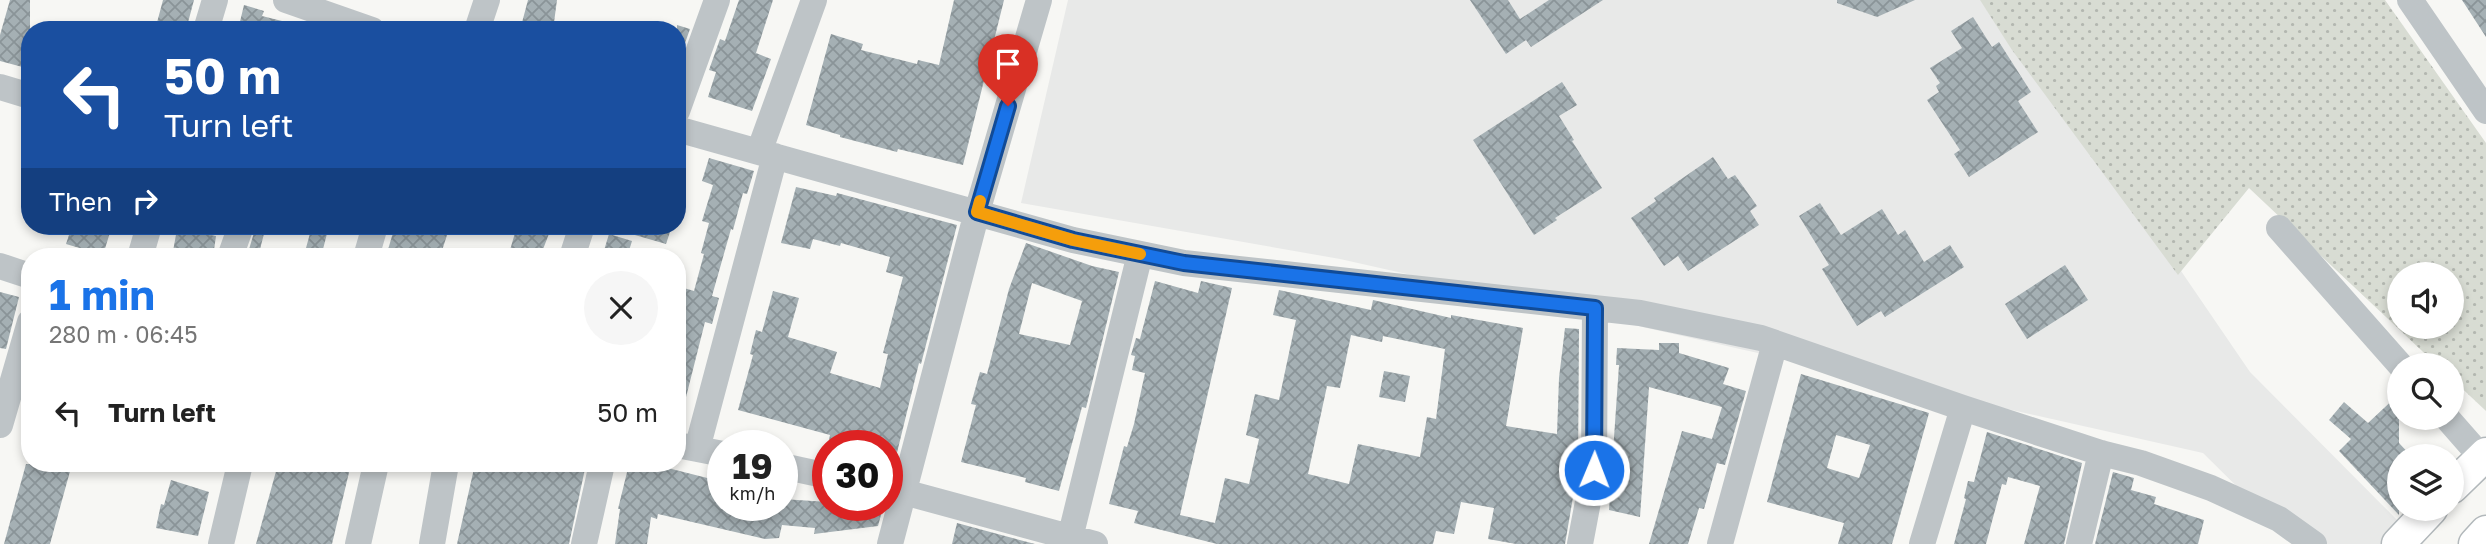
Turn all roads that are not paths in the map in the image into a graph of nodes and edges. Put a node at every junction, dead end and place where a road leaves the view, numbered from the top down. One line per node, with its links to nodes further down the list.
1 (215, 0): 10 (street)
2 (286, 0): 9 (street)
3 (487, 0): 11 (street)
4 (717, 0): 12 (street)
5 (814, 0): 17 (street)
6 (1039, 0): 18 (street)
7 (2410, 0): 15 (street)
8 (361, 18): 9 (street)
9 (310, 20)
10 (209, 21)
11 (480, 21)
12 (686, 86)
13 (0, 87): 14 (street)
14 (21, 93)
15 (2486, 111)
16 (686, 131): 17 (street)
17 (767, 154): 18 (street); 30 (street)
18 (977, 212): 20 (street); 34 (street)
19 (2279, 228): 26 (street)
20 (1140, 254): 23 (street); 44 (street)
21 (0, 266): 22 (street)
22 (21, 273)
23 (1595, 308): 24 (street); 50 (street)
24 (1775, 343): 27 (street); 51 (street)
25 (21, 352): 28 (street)
26 (2390, 353)
27 (1963, 408): 32 (street); 52 (street)
28 (0, 425)
29 (2459, 430): 33 (street)
30 (687, 447): 31 (street)
31 (707, 451)
32 (2101, 453): 53 (street); 54 (street)
33 (2484, 456): 39 (main road)
34 (903, 463)
35 (238, 472): 45 (street)
36 (374, 472): 46 (street)
37 (445, 472): 47 (street)
38 (600, 472): 48 (street)
39 (2464, 476)
40 (903, 492): 44 (street)
41 (892, 521): 49 (street)
42 (2420, 521): 55 (main road)
43 (2486, 532): 56 (main road)
44 (1083, 541)
45 (221, 544)
46 (358, 544)
47 (432, 544)
48 (584, 544)
49 (890, 544)
50 (1580, 544)
51 (1720, 544)
52 (1922, 544)
53 (2079, 544)
54 (2314, 544)
55 (2398, 544)
56 (2474, 544)

